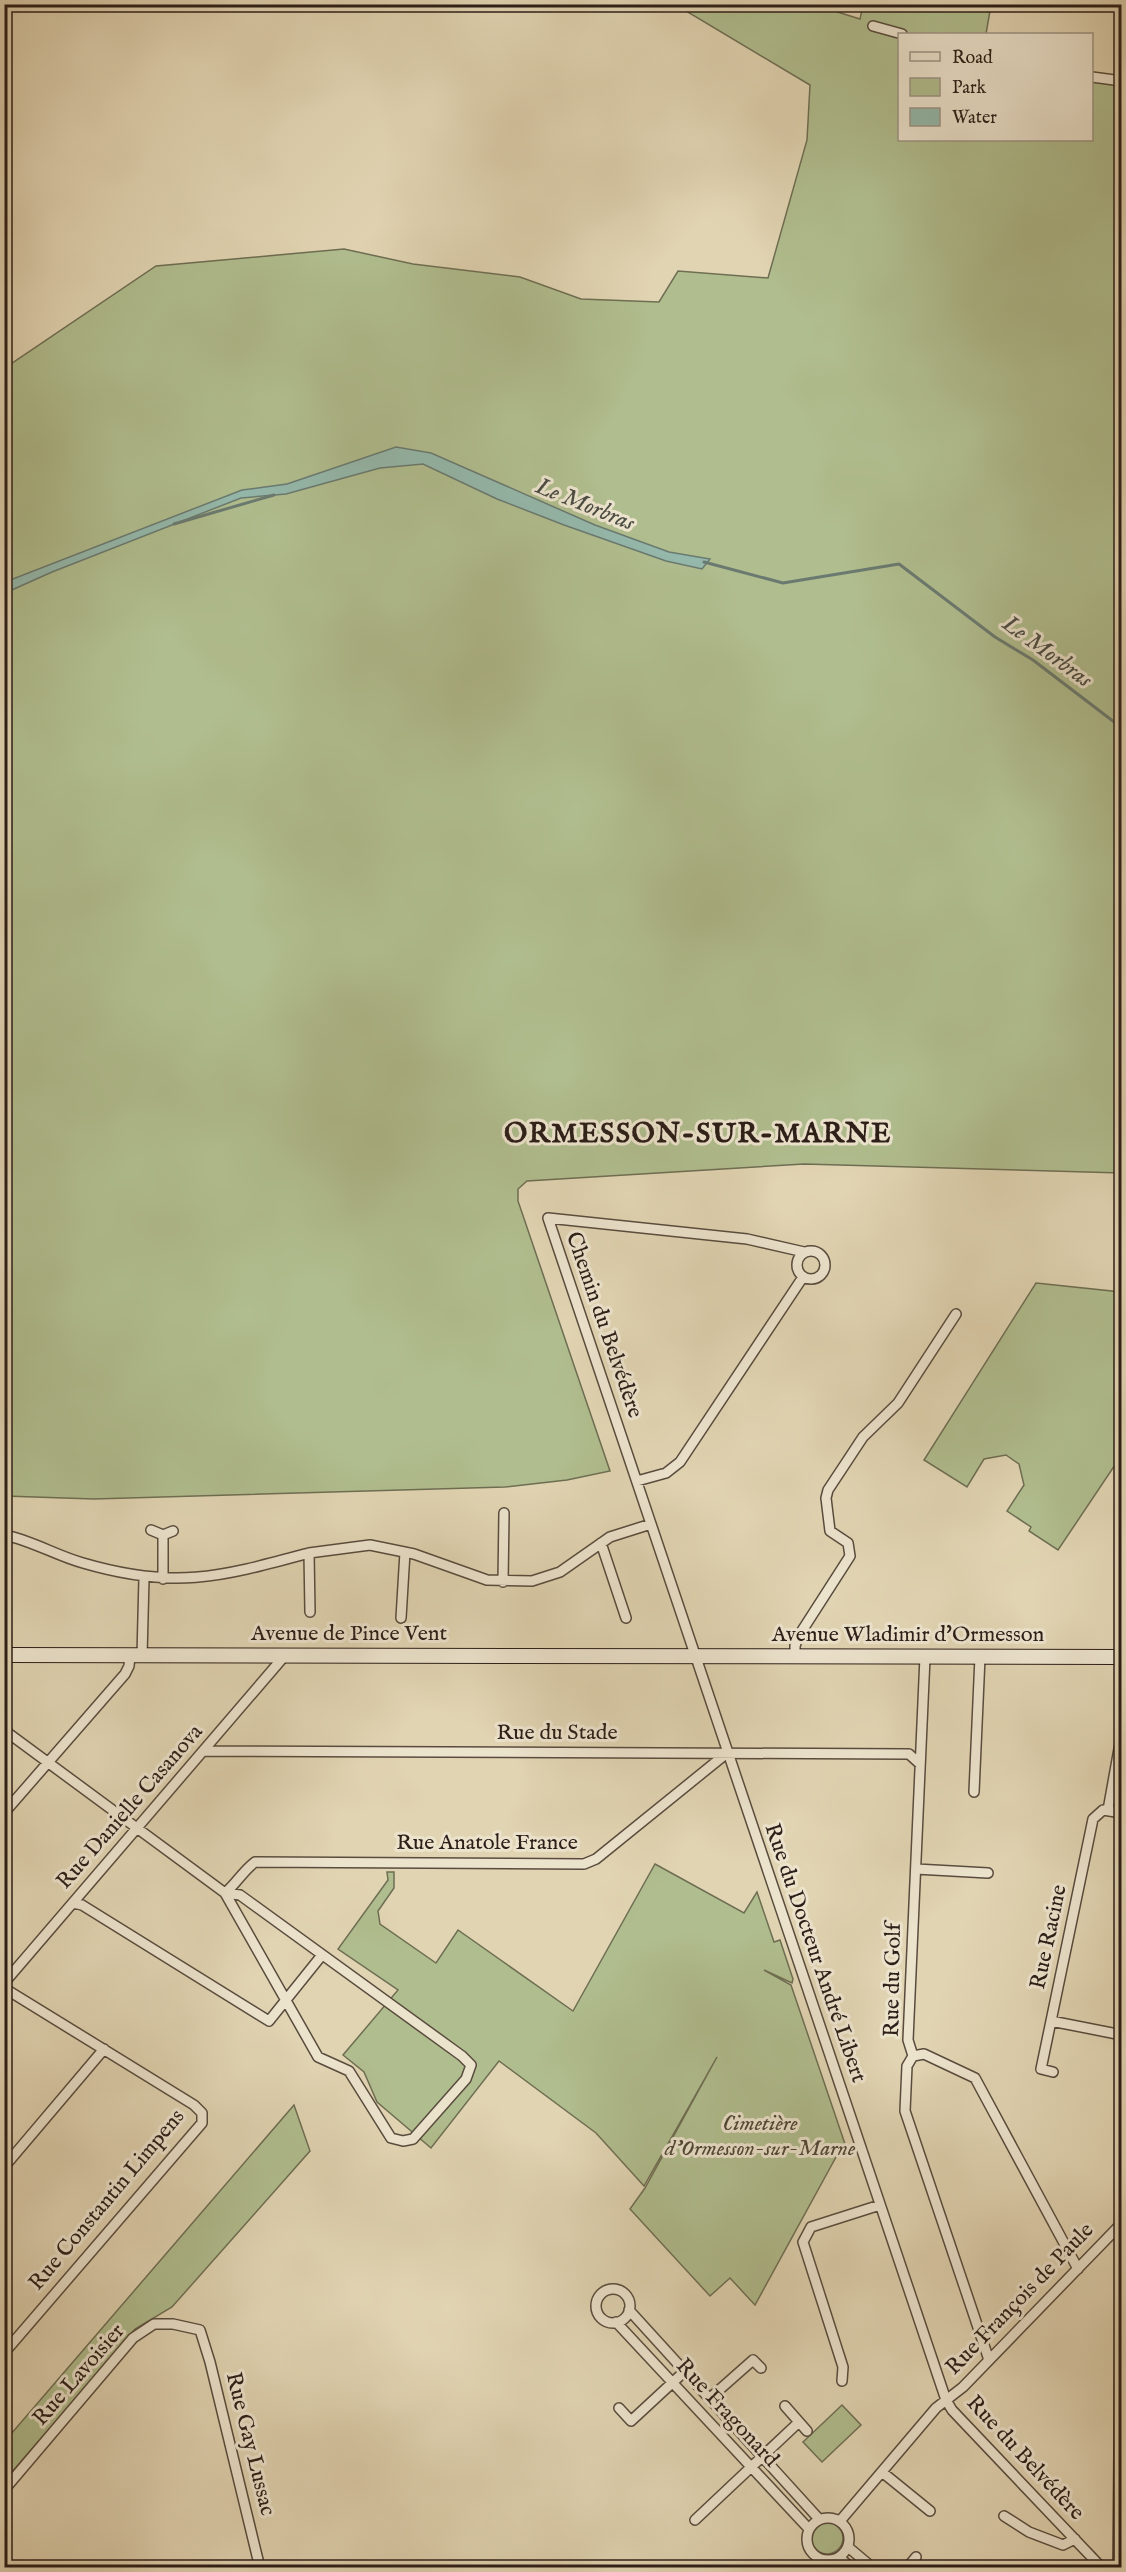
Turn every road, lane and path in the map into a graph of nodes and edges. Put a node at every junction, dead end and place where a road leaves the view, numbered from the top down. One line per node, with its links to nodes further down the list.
1 (873, 26): 2 (street)
2 (898, 33)
3 (1093, 77): 4 (street)
4 (1122, 81)
5 (804, 1252): 6 (street); 6 (street); 8 (street, Chemin du Belvédère)
6 (803, 1276): 8 (street)
7 (956, 1314): 28 (street)
8 (637, 1481): 10 (street, Chemin du Belvédère)
9 (504, 1513): 20 (street)
10 (651, 1524): 15 (street); 26 (street, Chemin du Belvédère)
11 (151, 1530): 14 (street)
12 (173, 1531): 14 (street)
13 (4, 1535): 18 (street)
14 (163, 1535): 19 (street)
15 (601, 1543): 20 (street); 23 (street)
16 (405, 1552): 17 (street); 20 (street); 22 (street)
17 (309, 1553): 19 (street); 21 (street)
18 (144, 1578): 19 (street); 27 (street)
19 (163, 1579)
20 (503, 1582)
21 (310, 1612)
22 (401, 1618)
23 (626, 1618)
24 (4, 1655): 27 (main road, Avenue de Pince Vent)
25 (281, 1655): 26 (main road, Avenue de Pince Vent); 27 (main road, Avenue de Pince Vent); 35 (street, Rue Danielle Casanova)
26 (694, 1655): 28 (main road, Avenue Wladimir d'Ormesson); 36 (street, Rue du Docteur André Libert)
27 (136, 1656): 38 (street)
28 (795, 1656): 29 (main road, Avenue Wladimir d'Ormesson)
29 (925, 1657): 30 (main road, Avenue Wladimir d'Ormesson); 34 (street, Rue du Golf)
30 (980, 1657): 31 (main road, Avenue Wladimir d'Ormesson); 40 (street)
31 (1122, 1657)
32 (4, 1730): 38 (street)
33 (1122, 1732): 41 (street, Rue Racine)
34 (921, 1743): 37 (street); 39 (street, Rue du Golf)
35 (204, 1751): 36 (street, Rue du Stade); 44 (street, Rue Danielle Casanova)
36 (727, 1753): 37 (street, Rue du Stade); 47 (street, Rue Anatole France); 59 (street, Rue du Docteur André Libert)
37 (909, 1754): 39 (street)
38 (48, 1762): 42 (street); 44 (street)
39 (920, 1764): 45 (street, Rue du Golf)
40 (974, 1792)
41 (1108, 1809): 43 (street); 53 (street, Rue Racine)
42 (4, 1813)
43 (1122, 1813)
44 (138, 1828): 47 (street); 48 (street, Rue Danielle Casanova)
45 (916, 1869): 46 (street); 56 (street, Rue du Golf)
46 (988, 1873)
47 (225, 1893): 49 (street); 52 (street)
48 (73, 1903): 50 (street, Rue Danielle Casanova); 52 (street)
49 (322, 1955): 52 (street); 52 (street)
50 (4, 1983)
51 (4, 1988): 55 (street, Rue Constantin Limpens)
52 (286, 2000)
53 (1051, 2021): 54 (street); 57 (street, Rue Racine)
54 (1122, 2035)
55 (104, 2049): 58 (street); 65 (street, Rue Constantin Limpens)
56 (914, 2056): 61 (street); 67 (street, Rue du Golf)
57 (1053, 2072)
58 (4, 2167)
59 (880, 2205): 70 (street); 73 (street, Rue du Docteur André Libert)
60 (1121, 2223): 61 (street, Rue François de Paule); 66 (street)
61 (1078, 2269): 67 (street, Rue François de Paule)
62 (629, 2310): 63 (street); 63 (street, Rue Fragonard); 69 (street, Rue Fragonard)
63 (616, 2322): 71 (street, Rue Fragonard)
64 (200, 2330): 81 (street, Rue Lavoisier); 93 (street, Rue Gay Lussac)
65 (4, 2353)
66 (1121, 2358): 99 (street)
67 (989, 2360): 73 (street, Rue François de Paule)
68 (761, 2368): 72 (street)
69 (685, 2372): 71 (street); 72 (street, Rue Fragonard)
70 (842, 2381)
71 (672, 2383): 75 (street); 79 (street, Rue Fragonard)
72 (710, 2398): 78 (street, Rue Fragonard)
73 (946, 2400): 80 (street, Rue François de Paule); 88 (street, Rue du Belvédère)
74 (785, 2406): 76 (street)
75 (619, 2408)
76 (799, 2422): 77 (street); 78 (street)
77 (807, 2432)
78 (762, 2455): 79 (street); 84 (street, Rue Fragonard)
79 (752, 2469): 85 (street); 87 (street, Rue Fragonard)
80 (882, 2472): 82 (street); 86 (street, Rue François de Paule)
81 (4, 2490)
82 (930, 2511)
83 (1004, 2516): 88 (street)
84 (819, 2519): 86 (street); 87 (street)
85 (695, 2520)
86 (840, 2521): 89 (street)
87 (809, 2529): 90 (street)
88 (1075, 2539): 98 (street, Rue du Belvédère)
89 (848, 2547): 91 (street); 96 (street)
90 (816, 2557): 91 (street); 94 (street)
91 (839, 2557): 95 (street)
92 (916, 2557): 97 (street)
93 (260, 2568)
94 (810, 2568)
95 (850, 2568)
96 (873, 2568)
97 (907, 2568)
98 (1102, 2568)
99 (1118, 2568)

